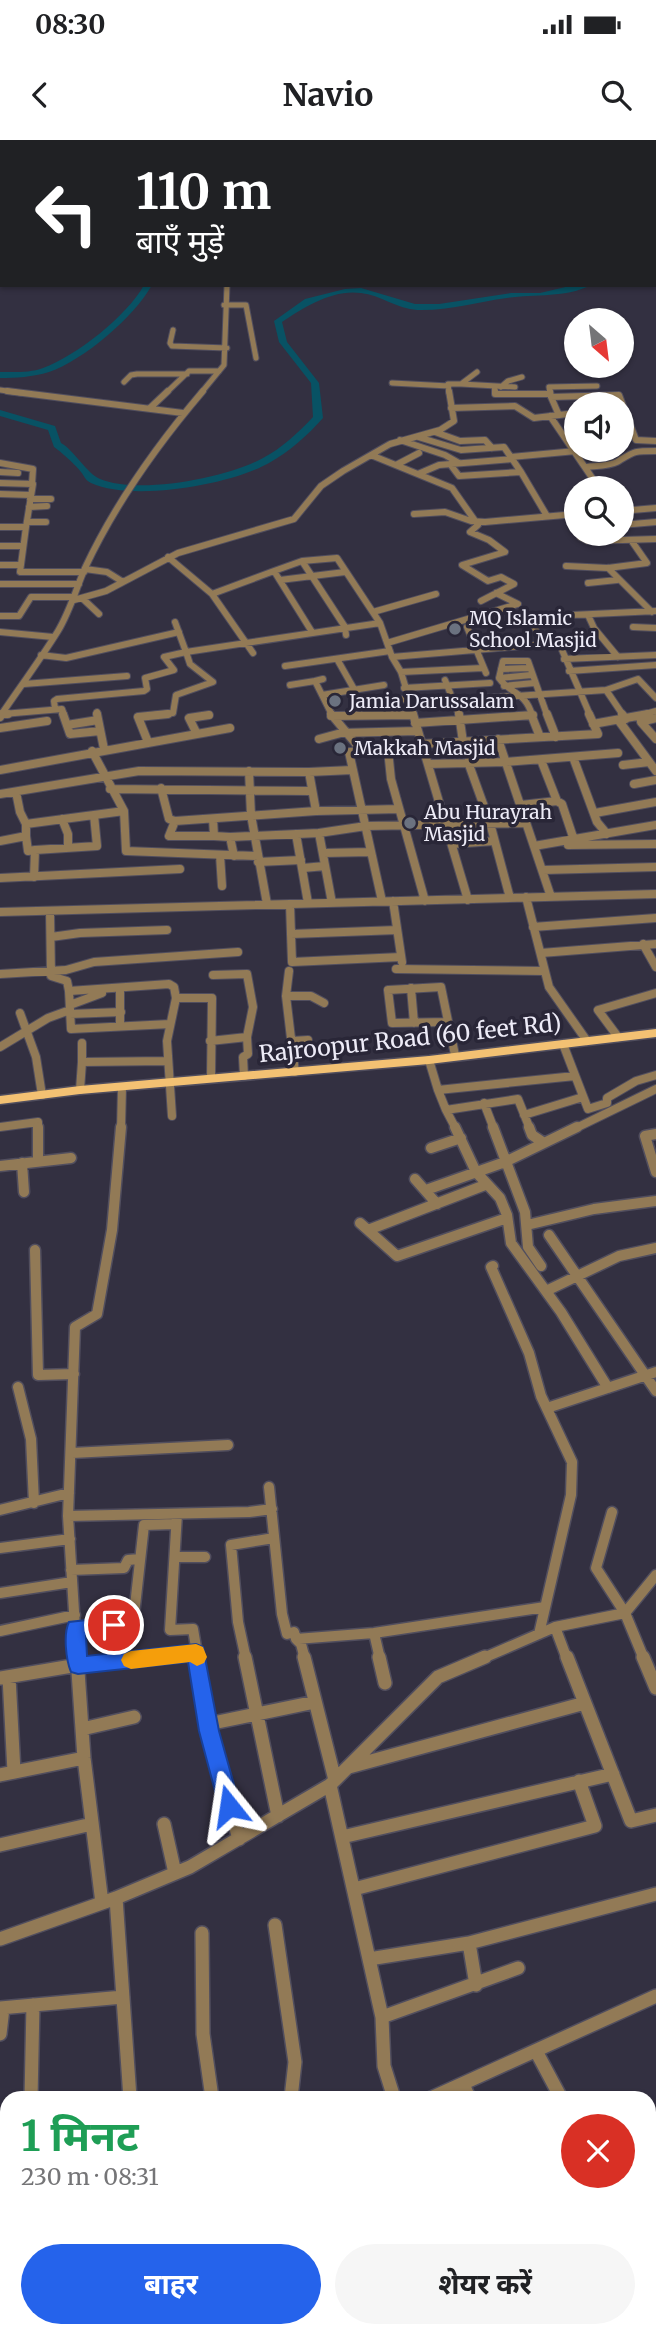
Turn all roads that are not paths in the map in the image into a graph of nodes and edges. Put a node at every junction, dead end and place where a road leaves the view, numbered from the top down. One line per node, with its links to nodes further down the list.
1 (227, 287): 2 (street)
2 (224, 305): 4 (street); 5 (street)
3 (173, 330): 4 (street)
4 (227, 348): 6 (street)
5 (256, 358)
6 (219, 371): 8 (street); 24 (street)
7 (477, 372): 12 (street)
8 (187, 374): 10 (street); 22 (street)
9 (522, 377): 14 (street)
10 (124, 382)
11 (392, 383): 13 (street)
12 (461, 384): 13 (street); 14 (street)
13 (449, 386): 23 (street)
14 (497, 386): 16 (street); 18 (street)
15 (597, 386): 20 (street)
16 (515, 387)
17 (0, 390): 22 (street)
18 (512, 395): 20 (street); 21 (street)
19 (564, 397): 20 (street)
20 (552, 398): 26 (street)
21 (508, 405): 23 (street); 25 (street)
22 (150, 408): 24 (street)
23 (452, 408): 28 (street)
24 (183, 413): 82 (street)
25 (548, 413): 26 (street); 29 (street)
26 (558, 413): 27 (street)
27 (564, 413)
28 (433, 431): 31 (street); 34 (street)
29 (564, 435)
30 (634, 435): 33 (street)
31 (415, 436): 32 (street); 34 (street)
32 (400, 440): 38 (street); 42 (street)
33 (656, 441)
34 (492, 448): 39 (street)
35 (656, 451): 45 (street)
36 (564, 452): 39 (street)
37 (419, 453): 44 (street)
38 (371, 454): 44 (street); 75 (street)
39 (512, 458): 42 (street); 48 (street)
40 (584, 462): 45 (street)
41 (0, 463): 46 (street)
42 (460, 463): 43 (street)
43 (450, 464): 48 (street); 49 (street)
44 (397, 465): 49 (street)
45 (587, 467): 50 (street)
46 (19, 469): 47 (street); 52 (street); 53 (street)
47 (0, 472)
48 (521, 472): 63 (street)
49 (418, 474): 64 (street)
50 (592, 476)
51 (0, 483): 52 (street)
52 (16, 484): 53 (street)
53 (32, 484): 56 (street)
54 (1, 494): 56 (street); 57 (street)
55 (51, 499): 56 (street)
56 (30, 500): 58 (street); 68 (street)
57 (0, 503)
58 (47, 506)
59 (656, 508): 60 (street)
60 (634, 509)
61 (414, 514): 64 (street)
62 (564, 515): 63 (street)
63 (547, 516): 64 (street)
64 (476, 521): 95 (street)
65 (46, 522): 68 (street)
66 (656, 522): 67 (street)
67 (634, 523)
68 (26, 525): 69 (street); 74 (street)
69 (0, 527)
70 (656, 539): 71 (street)
71 (634, 540)
72 (634, 544): 80 (street)
73 (0, 546): 74 (street)
74 (23, 546): 81 (street)
75 (168, 557): 89 (street); 94 (street)
76 (318, 559): 77 (street); 84 (street); 85 (street)
77 (302, 561): 83 (street); 86 (street)
78 (0, 565): 81 (street)
79 (566, 566): 80 (street)
80 (608, 568): 88 (street)
81 (20, 569): 82 (street); 92 (street)
82 (85, 570): 89 (street); 93 (street)
83 (274, 571): 87 (street); 94 (street)
84 (345, 572): 85 (street); 100 (street)
85 (328, 574): 86 (street)
86 (311, 576): 87 (street); 114 (street)
87 (280, 580): 116 (street)
88 (617, 580): 90 (street); 101 (street)
89 (123, 582): 97 (street)
90 (588, 583)
91 (0, 584): 92 (street)
92 (13, 584): 93 (street)
93 (79, 584): 97 (street)
94 (212, 593): 120 (street)
95 (496, 593): 98 (street); 99 (street)
96 (436, 594): 100 (street)
97 (77, 598): 103 (street); 106 (street); 119 (street)
98 (481, 601)
99 (508, 607): 107 (street); 121 (street)
100 (373, 612): 109 (street)
101 (654, 612): 102 (street)
102 (628, 613): 105 (street); 112 (street)
103 (99, 614)
104 (0, 615): 106 (street)
105 (588, 615): 107 (street); 129 (street)
106 (16, 617): 117 (street)
107 (529, 617): 118 (street)
108 (175, 622): 115 (street)
109 (380, 623): 114 (street); 121 (street)
110 (467, 627): 123 (street)
111 (633, 627): 112 (street)
112 (642, 627): 113 (street)
113 (656, 628)
114 (346, 631): 116 (street)
115 (179, 632): 124 (street); 127 (street)
116 (312, 632): 120 (street)
117 (3, 634): 119 (street)
118 (538, 634)
119 (53, 637): 127 (street)
120 (248, 642): 124 (street); 125 (street)
121 (387, 643): 126 (street)
122 (525, 646): 123 (street); 131 (street); 138 (street)
123 (477, 651): 126 (street); 134 (street)
124 (186, 652): 160 (street); 183 (street)
125 (253, 653)
126 (391, 654): 130 (street); 137 (street)
127 (40, 655): 142 (street)
128 (656, 655): 129 (street)
129 (618, 657): 131 (street)
130 (337, 659): 133 (street); 147 (street)
131 (564, 659): 136 (street)
132 (656, 665): 136 (street)
133 (285, 666)
134 (483, 668): 135 (street); 141 (street)
135 (441, 670): 137 (street); 145 (street)
136 (569, 670): 149 (street)
137 (401, 672): 146 (street)
138 (531, 672): 140 (street); 140 (street); 151 (street)
139 (127, 676): 142 (street)
140 (502, 682): 150 (street)
141 (490, 683): 145 (street); 153 (street)
142 (24, 684): 159 (street)
143 (290, 685): 152 (street)
144 (384, 685): 147 (street)
145 (447, 685): 146 (street); 155 (street)
146 (404, 688): 158 (street)
147 (354, 689): 152 (street)
148 (606, 690): 149 (street); 154 (street); 168 (street)
149 (578, 691): 151 (street); 172 (street)
150 (521, 694): 151 (street); 153 (street); 163 (street)
151 (538, 694): 179 (street)
152 (322, 695): 165 (street)
153 (496, 696): 155 (street)
154 (656, 698)
155 (452, 700): 158 (street); 167 (street)
156 (0, 701): 159 (street)
157 (374, 701): 158 (street)
158 (408, 701): 170 (street)
159 (12, 702): 164 (street)
160 (55, 709): 164 (street); 171 (street)
161 (656, 710): 168 (street)
162 (209, 715): 176 (street)
163 (533, 715): 167 (street); 178 (street)
164 (2, 716)
165 (331, 716): 170 (street); 177 (street)
166 (656, 718): 180 (street)
167 (461, 719): 170 (street); 184 (street)
168 (622, 720): 172 (street); 195 (street)
169 (47, 721): 173 (street)
170 (415, 723): 177 (street); 185 (street)
171 (67, 724): 175 (street); 175 (street)
172 (593, 724): 179 (street)
173 (0, 728)
174 (230, 728): 176 (street)
175 (100, 731): 186 (street)
176 (196, 732): 183 (street)
177 (343, 734): 181 (street); 187 (street)
178 (540, 737): 179 (street); 182 (street)
179 (556, 737)
180 (656, 738)
181 (319, 739)
182 (498, 739): 184 (street); 194 (street)
183 (148, 742): 186 (street)
184 (460, 742): 185 (street); 193 (street)
185 (421, 747): 188 (street); 196 (street)
186 (104, 749): 189 (street)
187 (361, 750): 188 (street); 200 (street)
188 (388, 750): 217 (street)
189 (92, 751): 198 (street); 204 (street)
190 (618, 753): 191 (street)
191 (573, 757): 192 (street); 221 (street)
192 (541, 760): 194 (street); 214 (street)
193 (465, 762): 194 (street); 196 (street); 227 (street)
194 (506, 762): 216 (street)
195 (649, 762): 197 (street); 202 (street)
196 (428, 764): 230 (street)
197 (623, 765)
198 (0, 770)
199 (214, 770): 201 (street); 204 (street); 209 (street)
200 (352, 770): 203 (street); 220 (street)
201 (248, 771): 203 (street); 210 (street)
202 (656, 771)
203 (309, 772): 211 (street)
204 (108, 778): 207 (street); 212 (street)
205 (656, 780): 206 (street)
206 (634, 784)
207 (110, 789): 208 (street); 218 (street)
208 (161, 789): 209 (street); 226 (street)
209 (214, 790): 210 (street)
210 (250, 790): 211 (street); 223 (street)
211 (310, 791): 219 (street)
212 (16, 792): 213 (street); 229 (street)
213 (0, 794)
214 (557, 801): 216 (street); 241 (street)
215 (656, 802): 221 (street)
216 (521, 806): 228 (street)
217 (399, 809): 220 (street); 231 (street)
218 (124, 811): 222 (street); 252 (street)
219 (316, 811): 220 (street); 223 (street)
220 (361, 811): 232 (street)
221 (595, 813): 236 (street)
222 (94, 815): 224 (street); 248 (street)
223 (251, 815): 225 (street); 239 (street)
224 (62, 819): 229 (street); 248 (street)
225 (214, 819): 226 (street); 238 (street)
226 (174, 821): 238 (street)
227 (490, 823): 228 (street); 230 (street); 243 (street)
228 (526, 823): 247 (street)
229 (26, 824): 237 (street)
230 (446, 824): 231 (street); 245 (street)
231 (404, 825): 232 (street); 270 (street)
232 (366, 826): 234 (street); 250 (street)
233 (652, 826): 236 (street); 244 (street)
234 (319, 833): 235 (street); 251 (street)
235 (296, 834): 239 (street); 255 (street)
236 (607, 834): 241 (street)
237 (26, 836): 242 (street); 249 (street)
238 (214, 836): 240 (street)
239 (255, 836): 240 (street); 254 (street)
240 (230, 837): 253 (street)
241 (574, 840): 246 (street)
242 (0, 841)
243 (494, 841): 245 (street); 266 (street)
244 (656, 842): 246 (street)
245 (452, 844): 267 (street)
246 (554, 844): 247 (street)
247 (534, 846): 259 (street)
248 (68, 848): 249 (street)
249 (35, 850): 260 (street)
250 (370, 852): 251 (street); 268 (street)
251 (323, 853): 256 (street)
252 (220, 855): 253 (street); 262 (street)
253 (234, 856): 254 (street)
254 (258, 859): 255 (street); 273 (street)
255 (302, 864): 256 (street); 271 (street)
256 (325, 866): 272 (street)
257 (656, 867): 259 (street)
258 (180, 869): 260 (street)
259 (543, 870): 265 (street)
260 (34, 877): 261 (street)
261 (0, 878)
262 (222, 886)
263 (656, 894): 265 (street)
264 (526, 897): 265 (street); 266 (street); 278 (street)
265 (551, 897)
266 (510, 898): 267 (street)
267 (468, 900): 270 (street)
268 (382, 901): 269 (street); 272 (street)
269 (393, 901): 270 (street); 280 (street)
270 (425, 901)
271 (308, 903): 272 (street); 274 (street)
272 (332, 903)
273 (267, 904): 274 (street); 275 (street)
274 (290, 904): 281 (street)
275 (50, 911): 276 (street); 282 (street)
276 (0, 912)
277 (656, 918): 278 (street)
278 (533, 927): 286 (street)
279 (167, 930): 282 (street)
280 (397, 930): 281 (street); 287 (street)
281 (291, 934): 287 (street)
282 (51, 937): 289 (street)
283 (643, 944): 284 (street); 286 (street); 288 (street)
284 (656, 944)
285 (238, 951): 289 (street)
286 (541, 953): 291 (street)
287 (401, 957): 291 (street)
288 (656, 967)
289 (52, 971): 292 (street); 296 (street)
290 (289, 971): 298 (street)
291 (544, 971): 315 (street)
292 (0, 974)
293 (213, 975): 310 (street)
294 (411, 988): 304 (street); 305 (street); 305 (street)
295 (116, 989): 296 (street); 299 (street); 301 (street); 302 (street)
296 (69, 991): 301 (street)
297 (656, 993): 311 (street)
298 (286, 996): 300 (street); 314 (street)
299 (176, 998): 306 (street); 313 (street)
300 (324, 1003)
301 (70, 1009): 302 (street); 307 (street); 308 (street)
302 (121, 1012): 307 (street)
303 (20, 1013): 308 (street)
304 (448, 1021): 305 (street); 319 (street)
305 (414, 1023)
306 (170, 1024): 307 (street); 320 (street)
307 (120, 1026)
308 (26, 1031): 318 (street); 333 (street)
309 (656, 1033): 311 (main road, Rajroopur Road (60 feet Rd))
310 (247, 1037): 313 (street); 325 (street)
311 (618, 1037): 315 (main road, Rajroopur Road (60 feet Rd))
312 (308, 1040): 314 (street)
313 (210, 1041): 327 (street)
314 (292, 1041): 323 (street)
315 (587, 1041): 317 (main road, Rajroopur Road (60 feet Rd))
316 (82, 1043): 322 (street)
317 (563, 1044): 319 (main road, Rajroopur Road (60 feet Rd)); 326 (street)
318 (0, 1050)
319 (455, 1055): 321 (main road, Rajroopur Road (60 feet Rd))
320 (166, 1060): 322 (street); 328 (street)
321 (429, 1060): 323 (main road, Rajroopur Road (60 feet Rd)); 332 (street)
322 (82, 1062): 331 (street)
323 (295, 1072): 325 (main road, Rajroopur Road (60 feet Rd))
324 (656, 1075): 334 (street)
325 (244, 1076): 327 (main road, Rajroopur Road (60 feet Rd))
326 (575, 1076): 332 (street); 334 (street)
327 (211, 1078): 328 (main road, Rajroopur Road (60 feet Rd))
328 (168, 1082): 329 (main road, Rajroopur Road (60 feet Rd)); 339 (street)
329 (122, 1087): 331 (main road, Rajroopur Road (60 feet Rd)); 367 (street)
330 (656, 1089): 343 (street)
331 (80, 1090): 333 (main road, Rajroopur Road (60 feet Rd))
332 (438, 1090): 337 (street)
333 (42, 1095): 335 (main road, Rajroopur Road (60 feet Rd))
334 (583, 1097): 338 (street)
335 (0, 1100)
336 (484, 1103): 337 (street); 338 (street); 347 (street)
337 (446, 1110): 342 (street)
338 (524, 1115): 343 (street)
339 (172, 1116)
340 (0, 1127): 346 (street)
341 (656, 1134): 351 (street)
342 (461, 1138): 344 (street); 350 (street)
343 (544, 1143): 347 (street)
344 (431, 1148)
345 (71, 1158): 346 (street)
346 (38, 1161): 348 (street)
347 (505, 1162): 350 (street); 359 (street)
348 (22, 1163): 349 (street); 355 (street)
349 (0, 1166)
350 (475, 1172): 353 (street); 354 (street)
351 (656, 1172)
352 (415, 1179): 354 (street)
353 (485, 1185): 357 (street); 358 (street)
354 (426, 1190): 357 (street)
355 (24, 1192)
356 (656, 1201): 359 (street)
357 (437, 1204): 358 (street)
358 (507, 1218): 366 (street)
359 (527, 1225): 364 (street)
360 (549, 1235): 365 (street)
361 (656, 1248): 365 (street)
362 (35, 1250): 367 (street)
363 (493, 1266): 372 (street)
364 (541, 1266)
365 (578, 1277): 366 (street); 368 (street)
366 (546, 1291): 370 (street)
367 (74, 1374): 374 (street)
368 (651, 1374): 370 (street); 371 (street)
369 (18, 1387): 377 (street)
370 (608, 1388): 372 (street)
371 (656, 1391)
372 (547, 1408): 392 (street)
373 (228, 1445): 374 (street)
374 (72, 1452): 376 (street)
375 (269, 1487): 378 (street)
376 (69, 1493): 377 (street); 381 (street)
377 (34, 1503): 379 (street)
378 (272, 1509): 382 (street); 383 (street)
379 (0, 1510)
380 (612, 1512): 393 (street)
381 (68, 1516): 382 (street); 384 (street)
382 (175, 1519): 387 (street); 388 (street)
383 (274, 1538): 399 (street); 407 (street)
384 (70, 1539): 385 (street); 390 (street)
385 (0, 1548)
386 (205, 1556): 387 (street)
387 (175, 1557): 400 (street)
388 (139, 1559): 390 (street); 394 (street)
389 (656, 1575): 393 (street)
390 (72, 1576): 391 (street); 394 (street)
391 (0, 1592)
392 (545, 1607): 397 (street); 398 (street)
393 (625, 1613): 395 (street); 404 (street)
394 (75, 1622): 396 (street); 401 (street)
395 (555, 1627): 398 (street); 406 (street)
396 (0, 1631)
397 (374, 1633): 399 (street); 403 (street)
398 (539, 1634): 412 (street)
399 (296, 1639): 405 (street)
400 (196, 1653): 401 (street); 409 (street)
401 (78, 1665): 402 (street); 410 (street)
402 (4, 1678): 413 (street)
403 (385, 1683)
404 (656, 1688)
405 (315, 1702): 407 (street); 417 (street)
406 (585, 1703): 412 (street); 414 (street)
407 (256, 1714): 409 (street); 418 (street)
408 (134, 1717): 410 (street)
409 (208, 1724): 423 (street)
410 (82, 1729): 411 (street)
411 (84, 1758): 413 (street); 420 (street)
412 (347, 1767): 417 (street)
413 (14, 1772): 415 (street)
414 (613, 1774): 416 (street); 419 (street)
415 (0, 1775)
416 (579, 1781): 422 (street); 426 (street)
417 (332, 1782): 418 (street); 422 (street)
418 (278, 1815): 423 (street)
419 (656, 1815)
420 (92, 1824): 424 (street); 429 (street)
421 (164, 1824): 425 (street)
422 (342, 1837): 426 (street)
423 (239, 1839): 425 (street)
424 (0, 1844)
425 (176, 1873): 428 (street)
426 (354, 1889): 434 (street)
427 (656, 1894): 433 (street)
428 (116, 1898): 429 (street); 438 (street)
429 (102, 1903): 432 (street)
430 (275, 1925): 448 (street)
431 (202, 1933): 447 (street)
432 (0, 1939)
433 (469, 1943): 434 (street); 436 (street)
434 (369, 1959): 441 (street)
435 (518, 1968): 436 (street)
436 (476, 1985): 441 (street)
437 (656, 1996): 443 (street)
438 (123, 1997): 439 (street); 446 (street)
439 (33, 2005): 440 (street); 445 (street)
440 (1, 2008): 442 (street)
441 (382, 2017): 449 (street)
442 (0, 2034)
443 (536, 2051): 444 (street); 452 (street)
444 (463, 2084): 450 (street); 451 (street)
445 (31, 2091)
446 (130, 2091)
447 (211, 2091)
448 (292, 2091)
449 (392, 2091)
450 (447, 2091)
451 (466, 2091)
452 (557, 2091)

